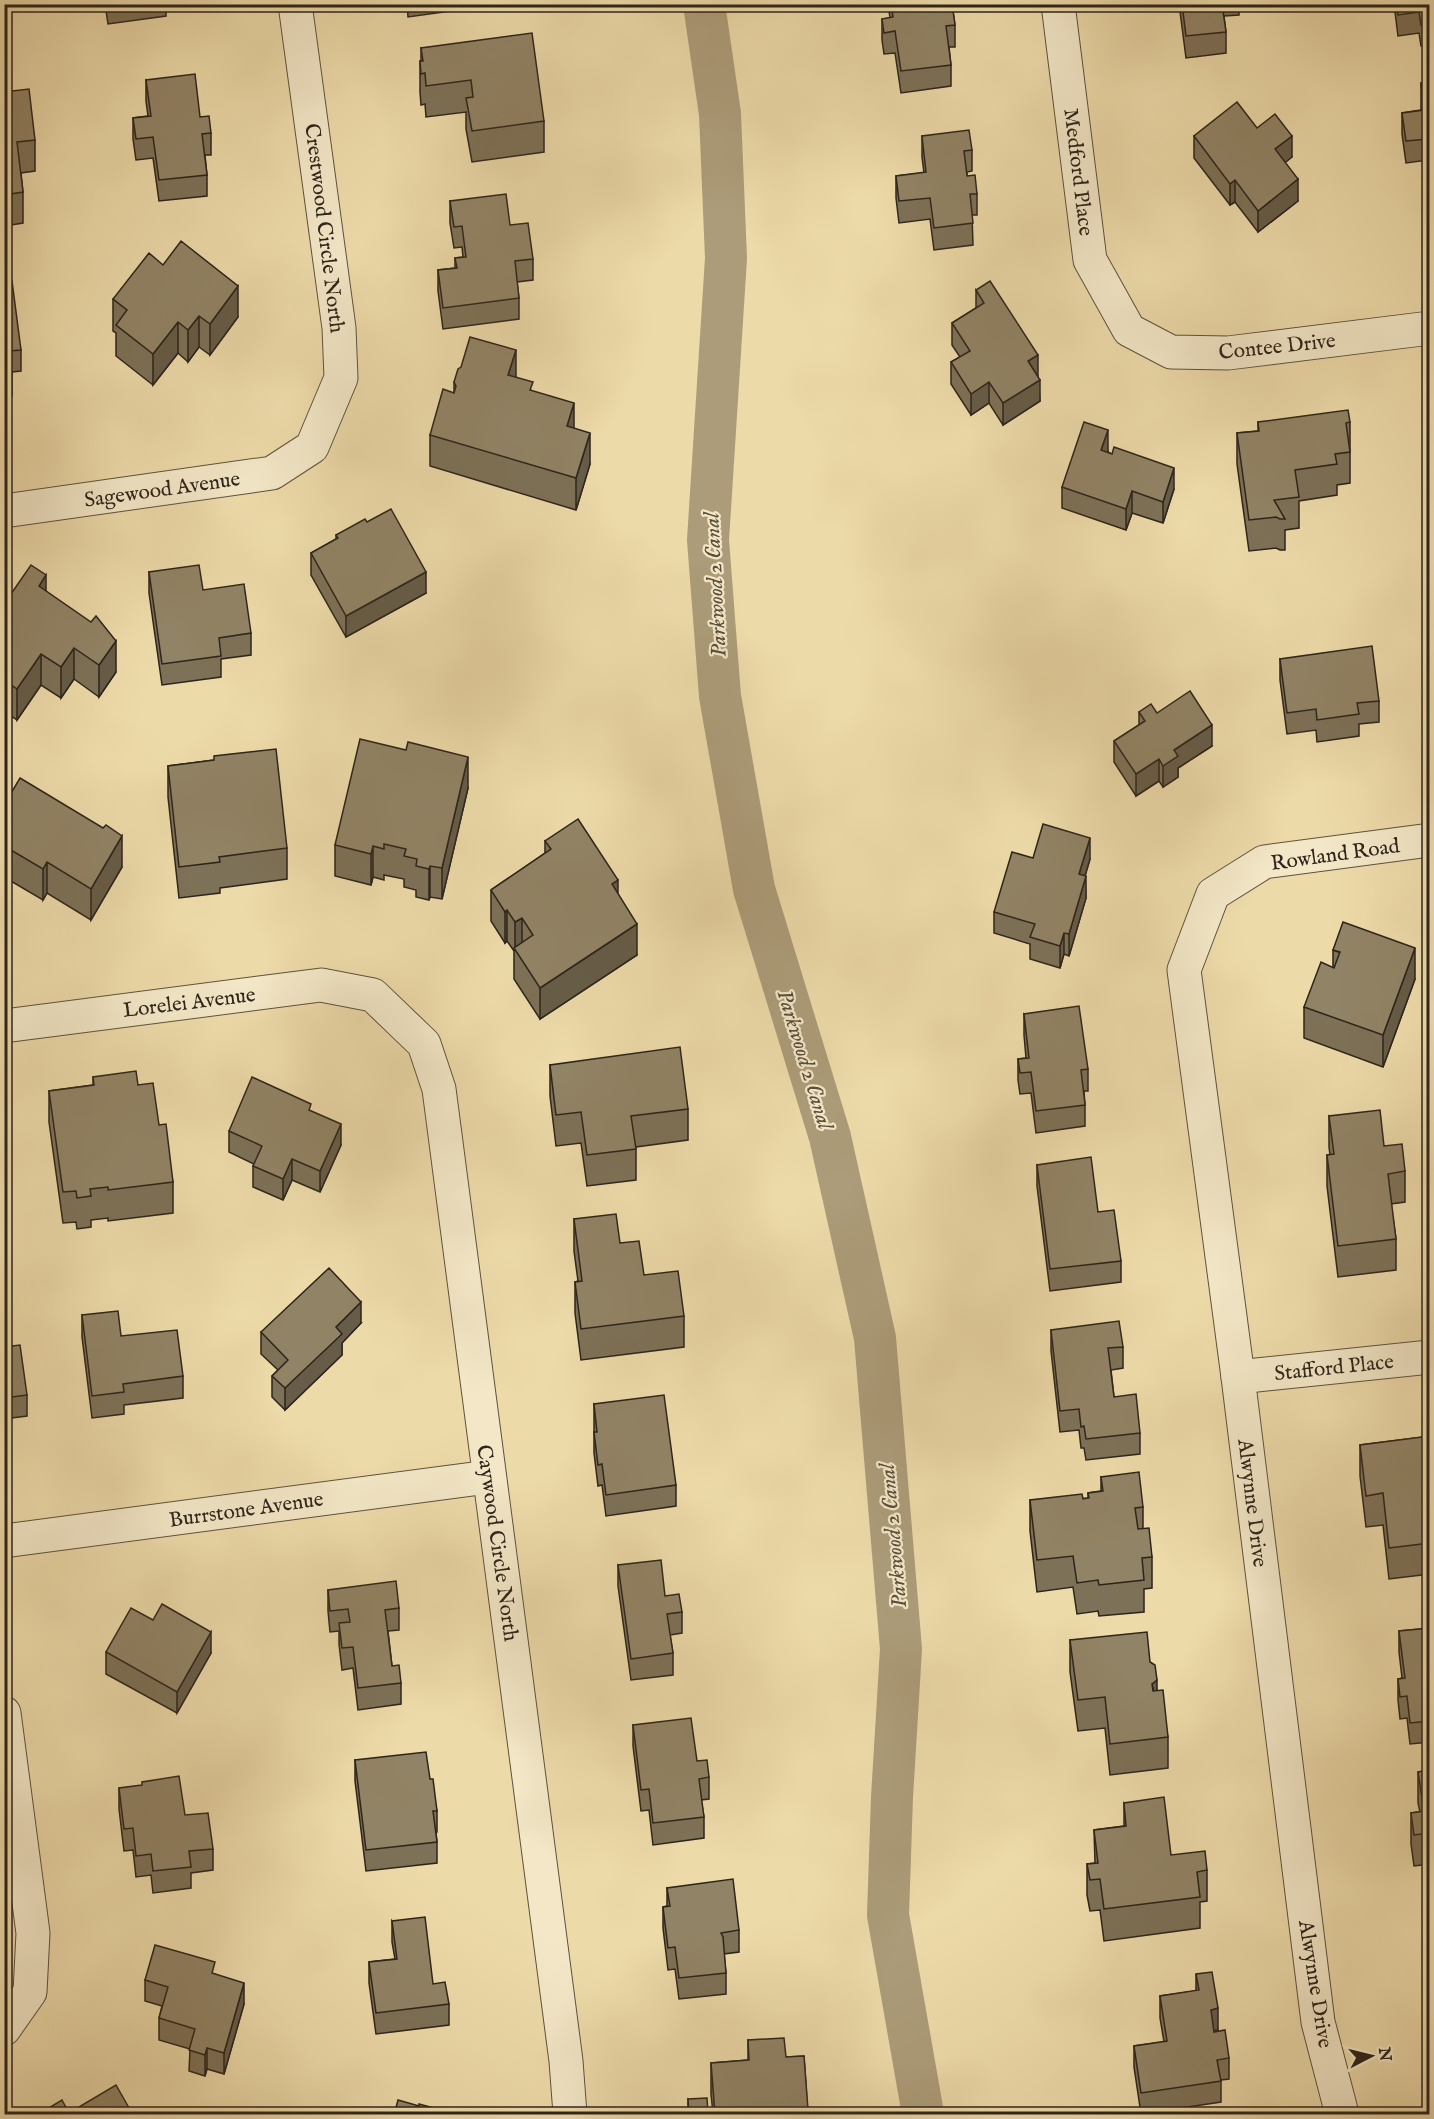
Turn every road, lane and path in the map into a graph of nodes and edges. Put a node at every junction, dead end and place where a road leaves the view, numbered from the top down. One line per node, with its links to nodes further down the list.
1 (296, 4): 5 (street, Crestwood Circle North)
2 (1058, 4): 4 (street, Medford Place)
3 (1430, 328): 4 (street, Contee Drive)
4 (1129, 330)
5 (312, 447): 6 (street, Sagewood Avenue)
6 (4, 511)
7 (1430, 840): 8 (street, Rowland Road)
8 (1213, 894): 12 (street, Alwynne Drive)
9 (373, 996): 10 (street, Lorelei Avenue); 13 (street, Caywood Circle North)
10 (4, 1026)
11 (1430, 1357): 12 (street, Stafford Place)
12 (1238, 1377): 18 (street, Alwynne Drive)
13 (488, 1477): 14 (street, Burrstone Avenue); 17 (street, Caywood Circle North)
14 (4, 1541)
15 (4, 1713): 16 (street)
16 (4, 2029)
17 (570, 2115)
18 (1342, 2115)

